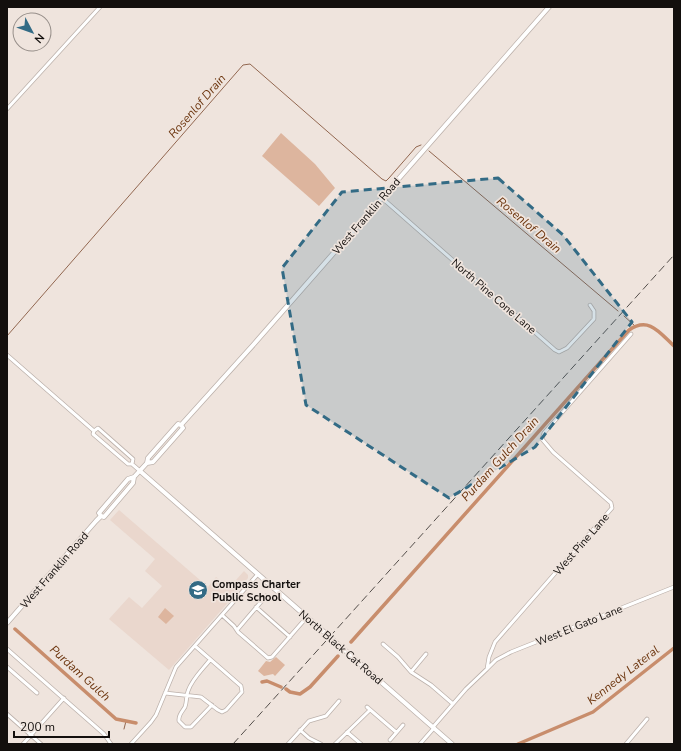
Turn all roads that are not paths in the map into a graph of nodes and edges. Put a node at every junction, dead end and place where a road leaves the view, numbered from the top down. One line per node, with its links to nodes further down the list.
1 (100, 7): 3 (street)
2 (549, 7): 4 (main road, West Franklin Road)
3 (7, 109)
4 (382, 198): 5 (street, North Pine Cone Lane); 10 (main road, West Franklin Road)
5 (590, 305)
6 (631, 334): 28 (street, West Pine Lane)
7 (7, 355): 8 (street)
8 (94, 431): 9 (street); 9 (street)
9 (132, 464): 10 (street)
10 (140, 471): 11 (main road, West Franklin Road); 13 (main road, North Black Cat Road)
11 (134, 477): 12 (main road, West Franklin Road); 12 (main road, West Franklin Road)
12 (101, 516): 19 (main road, West Franklin Road)
13 (258, 574): 17 (street); 18 (main road, North Black Cat Road)
14 (674, 587): 28 (street, West El Gato Lane)
15 (266, 596): 16 (street)
16 (256, 607): 20 (street); 21 (street)
17 (222, 615): 20 (street); 23 (street)
18 (307, 617): 21 (street); 40 (main road, North Black Cat Road)
19 (7, 623)
20 (237, 630): 21 (street)
21 (290, 637)
22 (383, 644): 29 (street)
23 (195, 646): 26 (street); 30 (street)
24 (7, 649): 33 (street)
25 (426, 654): 29 (street)
26 (210, 660): 32 (street); 36 (street)
27 (7, 668): 31 (street)
28 (487, 669): 35 (street)
29 (411, 672): 35 (street)
30 (165, 693): 32 (street); 46 (street)
31 (37, 694)
32 (186, 695): 36 (street); 36 (street)
33 (64, 698): 44 (street); 49 (street)
34 (339, 701): 41 (street)
35 (453, 704): 40 (street)
36 (212, 705)
37 (7, 714): 44 (street)
38 (648, 719): 56 (street)
39 (403, 725): 43 (street)
40 (433, 728): 54 (street); 55 (main road, North Black Cat Road)
41 (300, 730): 50 (street); 51 (street)
42 (347, 732): 43 (street); 52 (street); 53 (street)
43 (396, 732): 45 (street)
44 (31, 735): 47 (street); 48 (street)
45 (390, 740)
46 (134, 743)
47 (22, 744)
48 (42, 744)
49 (112, 744)
50 (288, 744)
51 (321, 744)
52 (335, 744)
53 (361, 744)
54 (420, 744)
55 (452, 744)
56 (626, 744)

